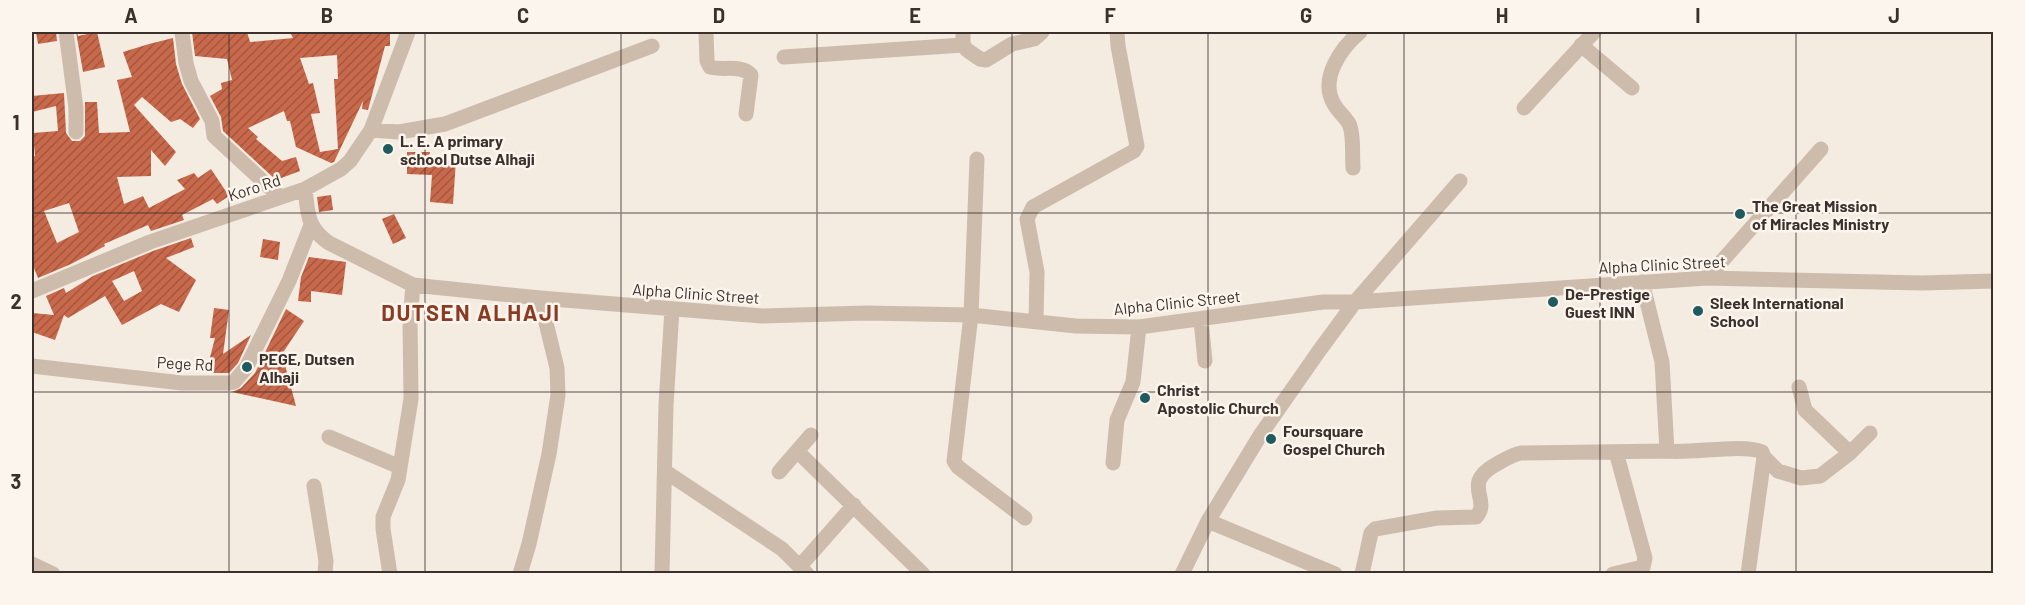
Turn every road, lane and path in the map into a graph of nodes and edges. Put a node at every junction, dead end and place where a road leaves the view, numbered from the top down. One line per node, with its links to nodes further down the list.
1 (66, 32): 17 (street)
2 (182, 32): 23 (street)
3 (408, 32): 16 (street, Koro Rd)
4 (706, 32): 15 (street)
5 (1042, 32): 9 (street)
6 (1117, 32): 35 (street)
7 (1360, 32): 20 (street)
8 (1594, 32): 10 (street)
9 (963, 38): 12 (street)
10 (1581, 45): 13 (street); 14 (street)
11 (652, 46): 16 (street)
12 (784, 57)
13 (1632, 88)
14 (1524, 108)
15 (746, 114)
16 (371, 130): 22 (street, Koro Rd)
17 (76, 132)
18 (1821, 149): 25 (street)
19 (977, 159): 33 (street)
20 (1353, 168)
21 (1460, 181): 31 (street)
22 (305, 189): 23 (street, Koro Rd); 24 (street)
23 (280, 197): 29 (street, Koro Rd)
24 (311, 225): 28 (street, Alpha Clinic Street); 38 (street, Pege Rd)
25 (1707, 278): 26 (street, Alpha Clinic Street); 27 (street, Alpha Clinic Street)
26 (1994, 281)
27 (1642, 282): 31 (street, Alpha Clinic Street); 43 (street)
28 (413, 285): 30 (street, Alpha Clinic Street); 49 (street)
29 (32, 291)
30 (540, 298): 32 (street, Alpha Clinic Street); 61 (street)
31 (1355, 302): 34 (street, Alpha Clinic Street); 55 (street)
32 (672, 309): 33 (street, Alpha Clinic Street); 50 (street)
33 (971, 315): 35 (street, Alpha Clinic Street); 54 (street)
34 (1202, 320): 36 (street, Alpha Clinic Street); 37 (street)
35 (1035, 322): 36 (street, Alpha Clinic Street)
36 (1139, 327): 48 (street)
37 (1205, 361)
38 (32, 366)
39 (1798, 387): 46 (street)
40 (1870, 433): 46 (street)
41 (811, 435): 44 (street)
42 (329, 437): 49 (street)
43 (1666, 451): 45 (street); 47 (street)
44 (797, 452): 51 (street); 53 (street)
45 (1616, 452): 66 (street); 67 (street)
46 (1850, 453): 47 (street)
47 (1764, 457): 68 (street)
48 (1113, 463)
49 (400, 467): 60 (street)
50 (666, 472): 57 (street); 62 (street)
51 (779, 472)
52 (314, 486): 59 (street)
53 (854, 505): 57 (street); 63 (street)
54 (1025, 518)
55 (1208, 520): 64 (street); 65 (street)
56 (32, 564): 58 (street)
57 (804, 570)
58 (53, 573)
59 (325, 573)
60 (390, 573)
61 (520, 573)
62 (662, 573)
63 (923, 573)
64 (1182, 573)
65 (1335, 573)
66 (1362, 573)
67 (1613, 573)
68 (1748, 573)

